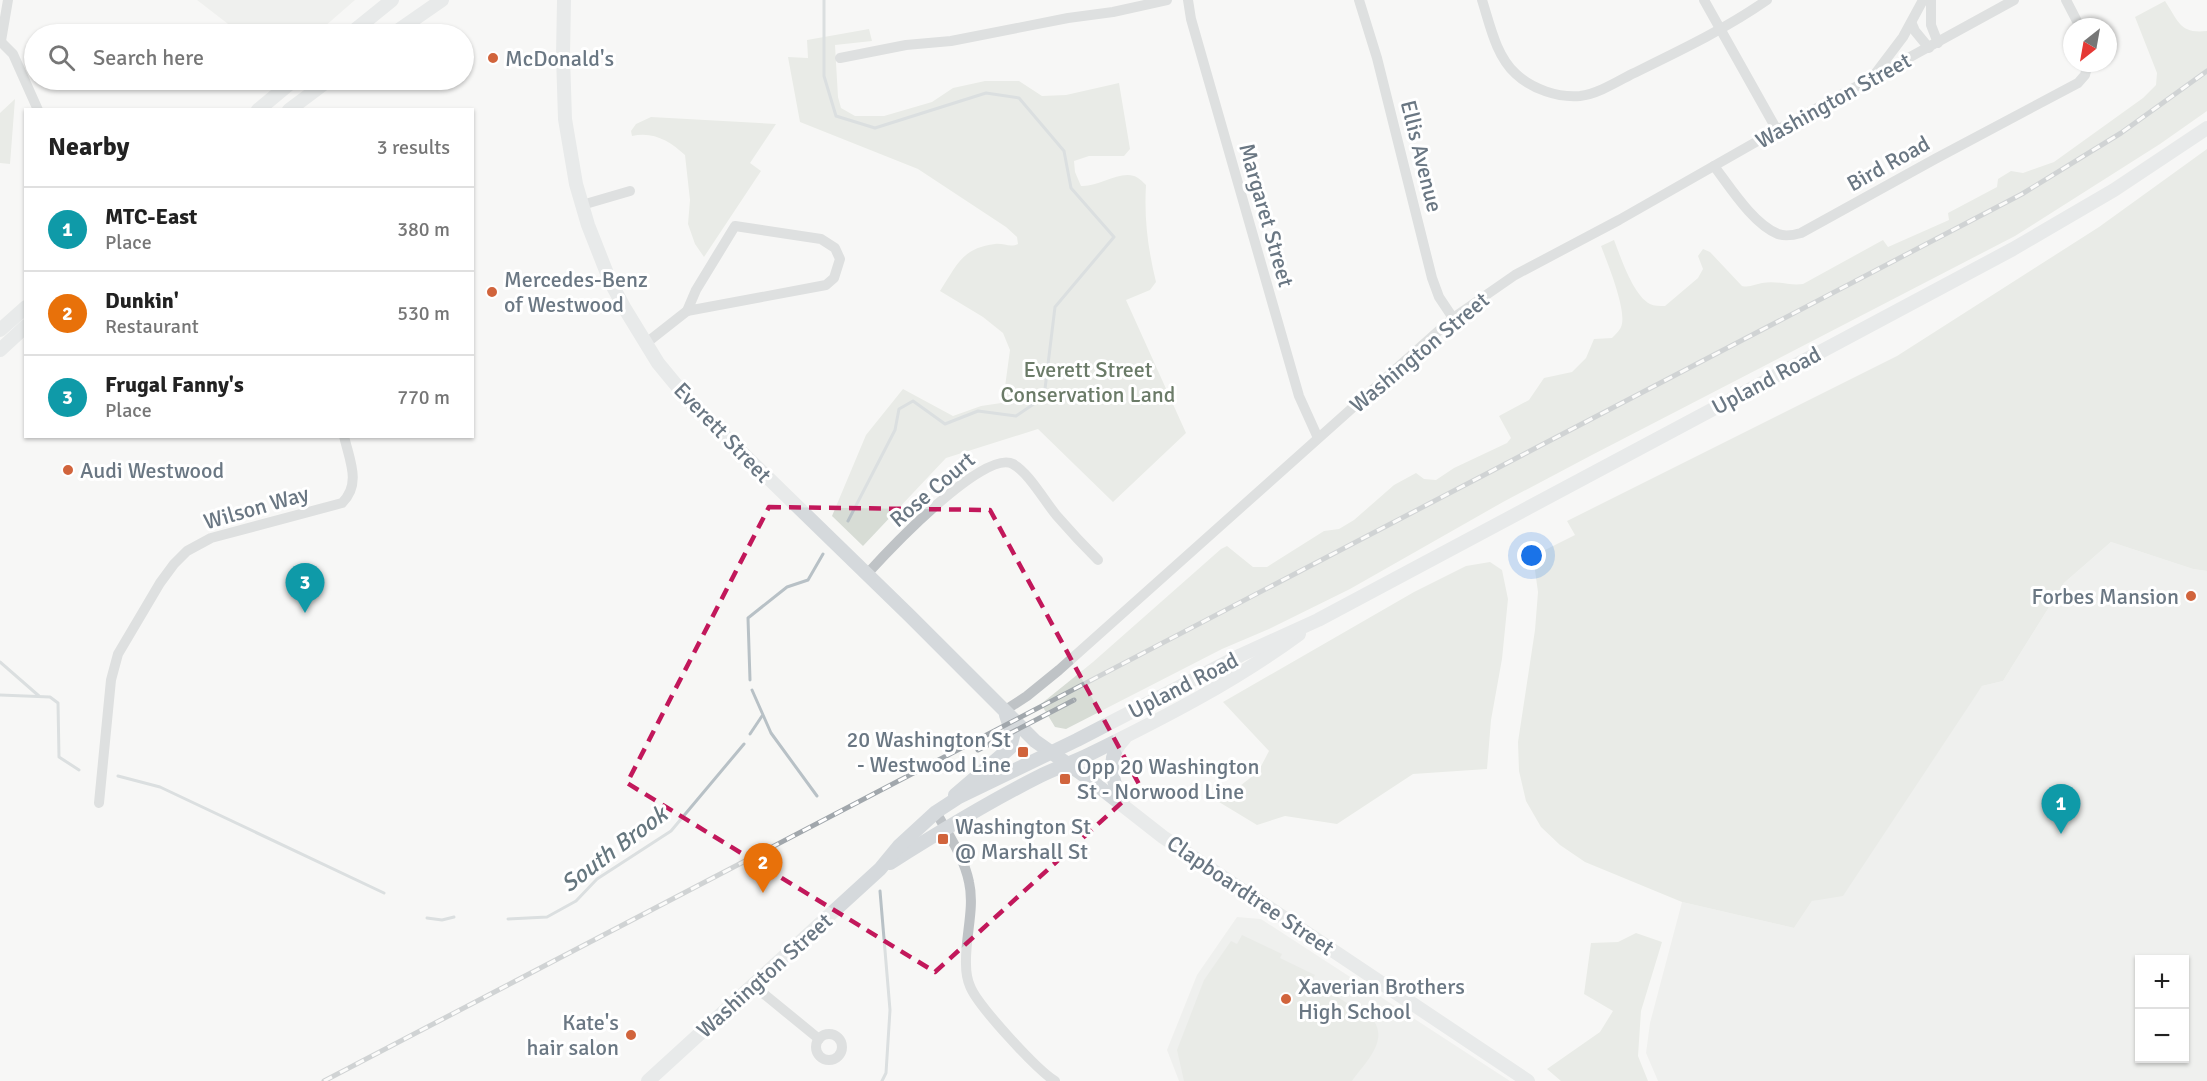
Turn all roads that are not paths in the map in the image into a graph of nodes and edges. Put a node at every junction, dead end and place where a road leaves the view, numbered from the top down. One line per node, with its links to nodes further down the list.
1 (8, 0): 20 (street)
2 (393, 0): 16 (main road)
3 (442, 0): 17 (main road)
4 (564, 0): 36 (main road, Everett Street)
5 (1167, 0): 22 (street)
6 (1188, 0): 45 (street, Margaret Street)
7 (1359, 0): 39 (street, Ellis Avenue)
8 (1482, 0): 19 (street)
9 (1704, 0): 19 (street)
10 (1767, 0): 19 (street)
11 (1923, 0): 18 (street)
12 (1931, 0): 21 (street)
13 (2014, 0): 21 (street, Washington Street)
14 (2066, 0): 15 (street)
15 (2075, 18)
16 (363, 24)
17 (407, 24)
18 (1912, 24): 21 (street); 25 (street)
19 (1719, 30): 33 (street)
20 (0, 41): 24 (street)
21 (1933, 45): 25 (street, Washington Street)
22 (840, 58)
23 (2086, 72): 34 (street, Bird Road)
24 (24, 77)
25 (1871, 79): 33 (street, Washington Street)
26 (29, 90): 29 (street)
27 (281, 90): 30 (main road)
28 (315, 90): 31 (main road)
29 (37, 108)
30 (260, 108)
31 (292, 108)
32 (2207, 128): 48 (main road, Upland Road)
33 (1777, 130): 34 (street, Washington Street)
34 (1714, 166): 39 (street, Washington Street)
35 (630, 191): 36 (street)
36 (582, 205): 42 (main road, Everett Street)
37 (24, 309): 41 (main road)
38 (687, 311): 38 (street); 42 (street)
39 (1453, 318): 45 (street, Washington Street)
40 (24, 328): 43 (main road)
41 (0, 330)
42 (645, 344): 47 (main road, Everett Street)
43 (0, 350)
44 (344, 438): 53 (street, Wilson Way)
45 (1318, 438): 49 (street, Washington Street)
46 (1098, 560): 47 (street, Rose Court)
47 (867, 574): 49 (main road, Everett Street)
48 (1318, 620): 50 (main road, Upland Road); 51 (main road, Upland Road)
49 (1004, 711): 51 (main road, Everett Street); 55 (main road)
50 (1129, 734): 52 (main road, Upland Road); 54 (main road)
51 (1050, 753): 52 (main road, Everett Street); 55 (main road, Washington Street)
52 (1066, 765): 54 (main road, Clapboardtree Street); 56 (main road, Washington Street)
53 (99, 803)
54 (1124, 806): 62 (main road, Clapboardtree Street)
55 (936, 812): 56 (street); 57 (main road, Washington Street)
56 (945, 828): 57 (main road, Washington Street); 61 (street)
57 (880, 869): 58 (main road, Washington Street)
58 (753, 985): 59 (street); 60 (main road, Washington Street)
59 (819, 1040)
60 (648, 1081)
61 (1054, 1081)
62 (1528, 1081)

